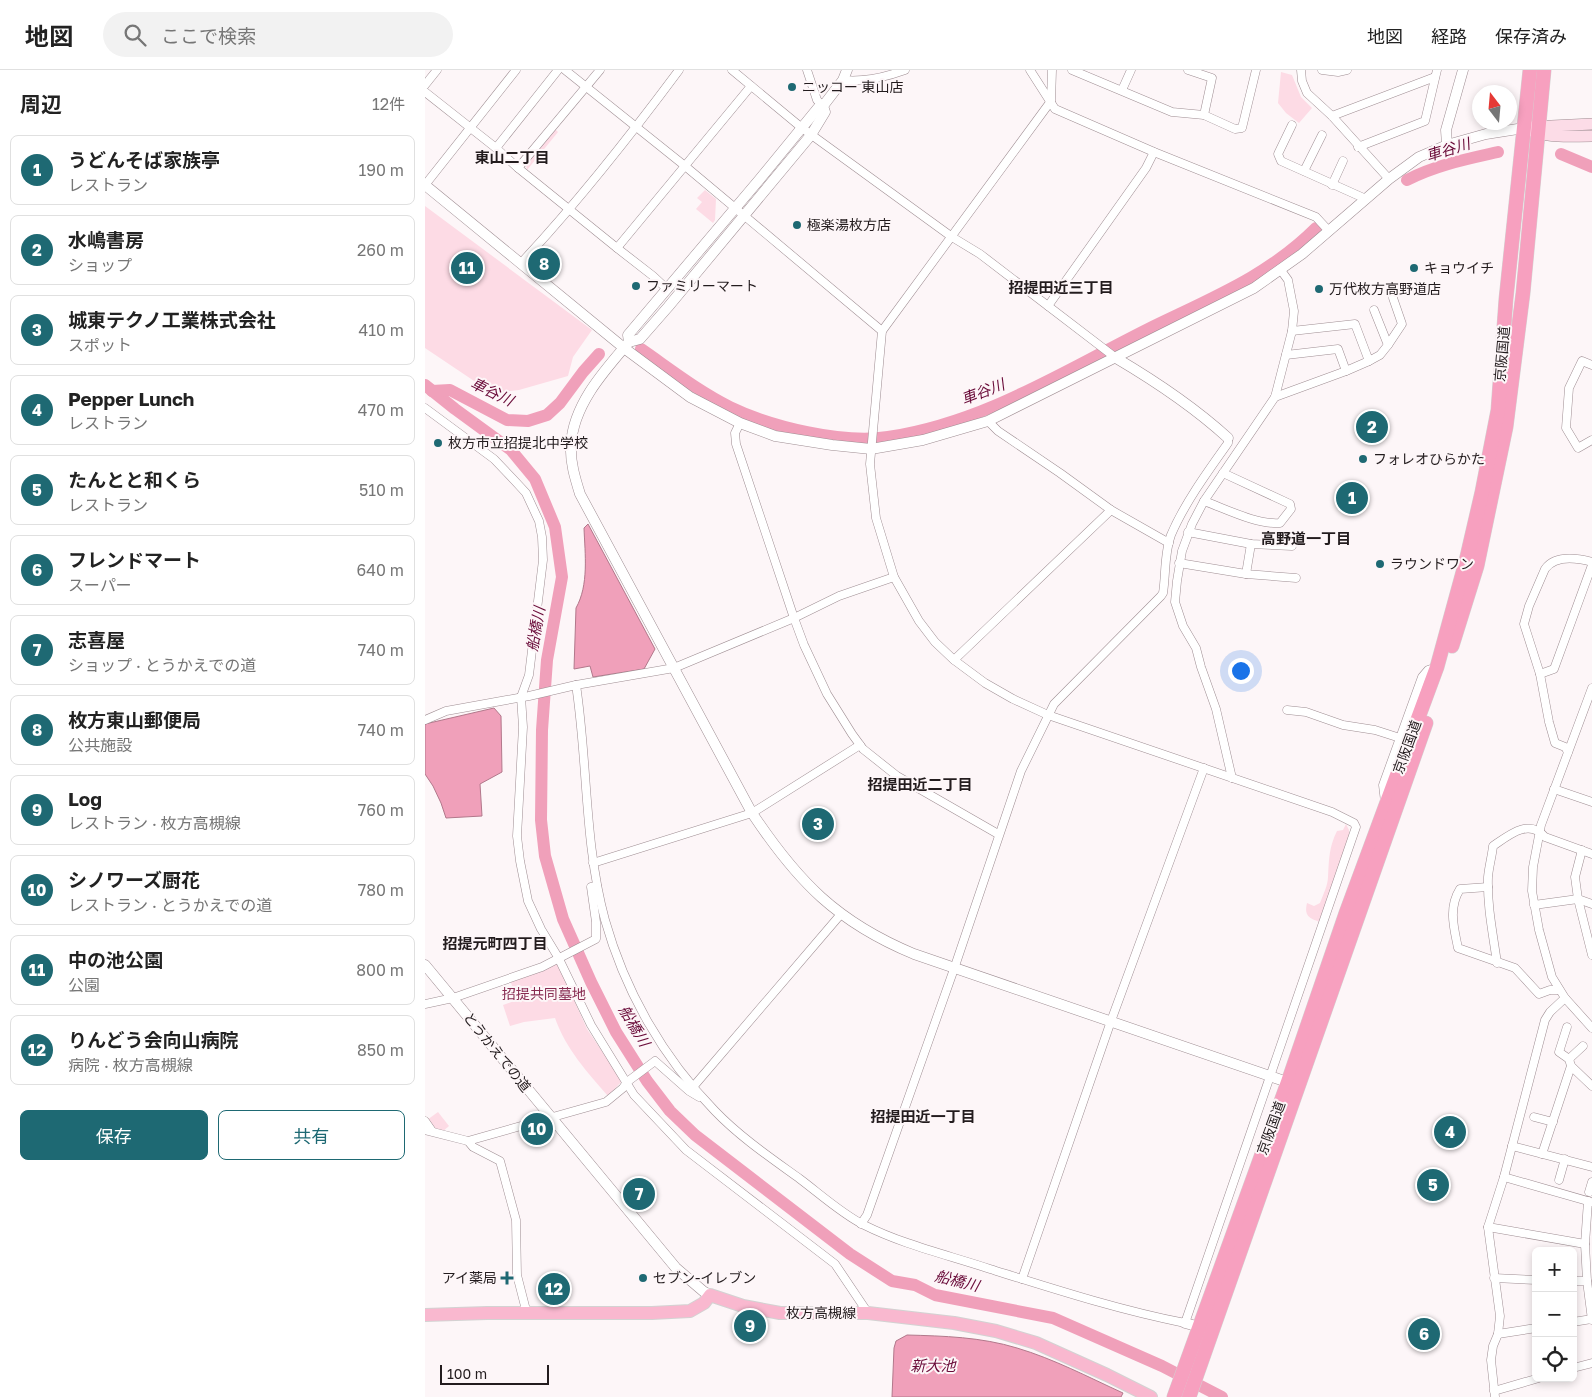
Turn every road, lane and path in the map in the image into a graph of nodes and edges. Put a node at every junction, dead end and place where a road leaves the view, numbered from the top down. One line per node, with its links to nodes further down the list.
1 (437, 70): 26 (street)
2 (516, 70): 38 (street)
3 (558, 70): 47 (street)
4 (565, 70): 28 (street)
5 (600, 70): 28 (street)
6 (679, 70): 37 (street)
7 (732, 70): 27 (street)
8 (807, 70): 32 (street)
9 (847, 70): 25 (street)
10 (905, 70): 25 (street)
11 (1030, 70): 31 (street)
12 (1052, 70): 31 (street)
13 (1072, 70): 29 (street)
14 (1131, 70): 29 (street)
15 (1189, 70): 23 (street)
16 (1256, 70): 33 (street)
17 (1301, 70): 34 (street)
18 (1322, 70): 19 (street)
19 (1347, 70)
20 (1463, 70): 45 (street)
21 (1530, 70): 40 (highway, 京阪国道)
22 (1544, 70): 41 (highway, 京阪国道)
23 (1213, 74): 33 (street)
24 (1436, 74): 34 (street); 46 (street)
25 (843, 80): 32 (street)
26 (425, 85)
27 (751, 86): 39 (street); 50 (street)
28 (587, 87): 37 (street); 51 (street)
29 (1122, 90): 33 (street)
30 (425, 92): 38 (street)
31 (1051, 101): 48 (street); 61 (street)
32 (823, 106): 39 (street); 42 (street)
33 (1204, 115)
34 (1332, 116): 46 (street)
35 (1592, 124): 41 (main road)
36 (1292, 125): 52 (street)
37 (636, 126): 50 (street); 57 (street)
38 (470, 127): 47 (street); 54 (street)
39 (802, 128): 42 (street); 58 (street)
40 (1524, 128): 41 (main road); 45 (street); 99 (highway, 京阪国道)
41 (1539, 130): 44 (main road); 144 (highway, 京阪国道)
42 (811, 135): 59 (street); 61 (street)
43 (1322, 135): 52 (street)
44 (1592, 136)
45 (1447, 145): 53 (street)
46 (1358, 147): 53 (street)
47 (496, 148): 51 (street)
48 (1154, 152): 60 (street); 67 (street)
49 (1343, 162): 55 (street)
50 (685, 166): 58 (street); 62 (street)
51 (518, 168): 57 (street)
52 (1304, 171): 55 (street)
53 (1389, 179): 56 (street)
54 (425, 185): 63 (street)
55 (1332, 185): 56 (street)
56 (1366, 199): 60 (street)
57 (568, 209): 62 (street); 63 (street)
58 (735, 209): 59 (street); 65 (street)
59 (743, 216): 69 (street); 71 (street)
60 (1328, 230): 64 (street)
61 (952, 237): 67 (street); 69 (street)
62 (617, 248): 65 (street)
63 (521, 263): 71 (street)
64 (1280, 269): 70 (street); 73 (street)
65 (667, 289): 71 (street)
66 (1393, 298): 72 (street)
67 (1048, 306): 73 (street)
68 (1374, 310): 72 (street)
69 (882, 331): 84 (street)
70 (1292, 331): 74 (street); 75 (street)
71 (627, 345): 81 (street); 100 (street)
72 (1388, 345): 75 (street)
73 (1113, 355): 80 (street); 82 (street)
74 (1286, 355): 77 (street); 78 (street)
75 (1369, 361): 77 (street)
76 (1592, 366): 83 (street)
77 (1347, 371): 78 (street)
78 (1275, 396): 85 (street)
79 (425, 408): 104 (street)
80 (988, 421): 84 (street); 87 (street)
81 (740, 422): 84 (street); 97 (street)
82 (1228, 438): 89 (street)
83 (1592, 440)
84 (872, 445): 95 (street)
85 (1223, 473): 86 (street); 86 (street)
86 (1204, 501): 88 (street)
87 (1111, 510): 89 (street); 98 (street)
88 (1188, 532): 90 (street); 92 (street)
89 (1169, 544): 106 (street)
90 (1251, 544): 91 (street); 94 (street)
91 (1292, 546)
92 (1179, 563): 94 (street); 112 (street)
93 (1592, 564): 101 (street); 101 (street)
94 (1246, 574): 96 (street)
95 (894, 577): 97 (street); 98 (street)
96 (1296, 578)
97 (794, 618): 100 (street); 109 (street)
98 (954, 660): 106 (street)
99 (1437, 667): 108 (street); 115 (highway, 京阪国道)
100 (674, 668): 102 (street); 116 (street)
101 (1540, 674): 110 (street)
102 (576, 685): 104 (street); 121 (street)
103 (1592, 688): 110 (street)
104 (525, 696): 107 (street); 129 (street)
105 (1287, 710): 108 (street)
106 (1048, 715): 111 (street); 118 (street)
107 (425, 720)
108 (1400, 738): 115 (street)
109 (861, 745): 116 (street); 118 (street)
110 (1568, 752): 113 (street)
111 (1205, 768): 112 (street); 137 (street)
112 (1232, 778): 142 (street)
113 (1554, 789): 114 (street); 117 (street)
114 (1592, 802)
115 (1386, 804): 144 (highway, 京阪国道)
116 (752, 813): 121 (street); 127 (street)
117 (1540, 831): 119 (street); 123 (street); 126 (street)
118 (999, 834): 132 (street)
119 (1582, 850): 120 (street); 124 (street)
120 (1592, 854)
121 (593, 863): 122 (street)
122 (597, 886): 129 (street); 145 (street)
123 (1488, 887): 130 (street); 130 (street)
124 (1578, 899): 125 (street); 126 (street); 128 (street)
125 (1592, 904)
126 (1534, 905): 133 (street)
127 (841, 914): 132 (street); 145 (street)
128 (1592, 956)
129 (560, 957): 134 (street); 143 (street)
130 (1497, 963): 133 (street)
131 (425, 965): 134 (street, とうかえでの道)
132 (954, 969): 137 (street); 163 (street)
133 (1559, 990): 135 (street)
134 (453, 998): 136 (street); 148 (street, とうかえでの道)
135 (1565, 998): 139 (street); 154 (street)
136 (425, 1004)
137 (1111, 1021): 142 (street); 167 (street)
138 (1567, 1027): 141 (street)
139 (1592, 1028)
140 (1583, 1046): 141 (street)
141 (1570, 1062): 146 (street); 151 (street)
142 (1271, 1076): 144 (street); 177 (street)
143 (628, 1081): 147 (street); 148 (street); 172 (street)
144 (1293, 1083): 178 (highway, 京阪国道); 181 (highway, 京阪国道)
145 (693, 1086): 147 (street)
146 (1592, 1086)
147 (701, 1096): 163 (street)
148 (550, 1117): 153 (street); 171 (street, とうかえでの道)
149 (1534, 1117): 151 (street)
150 (425, 1120): 152 (street)
151 (1553, 1122): 155 (street)
152 (428, 1131): 153 (street)
153 (468, 1142): 173 (street)
154 (1512, 1146): 155 (street); 158 (street)
155 (1543, 1154): 156 (street)
156 (1565, 1160): 157 (street); 159 (street)
157 (1592, 1167)
158 (1504, 1177): 162 (street); 164 (street)
159 (1559, 1180)
160 (1592, 1182): 161 (street)
161 (1589, 1192)
162 (1590, 1201): 165 (street)
163 (861, 1224): 167 (street)
164 (1488, 1227): 165 (street); 166 (street)
165 (1585, 1244): 170 (street)
166 (1494, 1278): 168 (street); 180 (street)
167 (1022, 1279): 177 (street)
168 (1532, 1280)
169 (1577, 1281): 170 (street)
170 (1587, 1282): 175 (street)
171 (710, 1295): 172 (main road, 枚方高槻線); 173 (main road)
172 (868, 1313): 187 (main road, 枚方高槻線)
173 (527, 1314): 174 (main road)
174 (425, 1315)
175 (1592, 1319): 176 (street)
176 (1577, 1321)
177 (1185, 1323): 178 (street)
178 (1200, 1327): 181 (highway, 京阪国道)
179 (1532, 1329): 180 (street)
180 (1498, 1334): 185 (street)
181 (1194, 1361): 186 (highway, 京阪国道)
182 (1592, 1363): 183 (street)
183 (1577, 1367)
184 (1532, 1381): 185 (street)
185 (1495, 1394)
186 (1180, 1395)
187 (1151, 1397)

